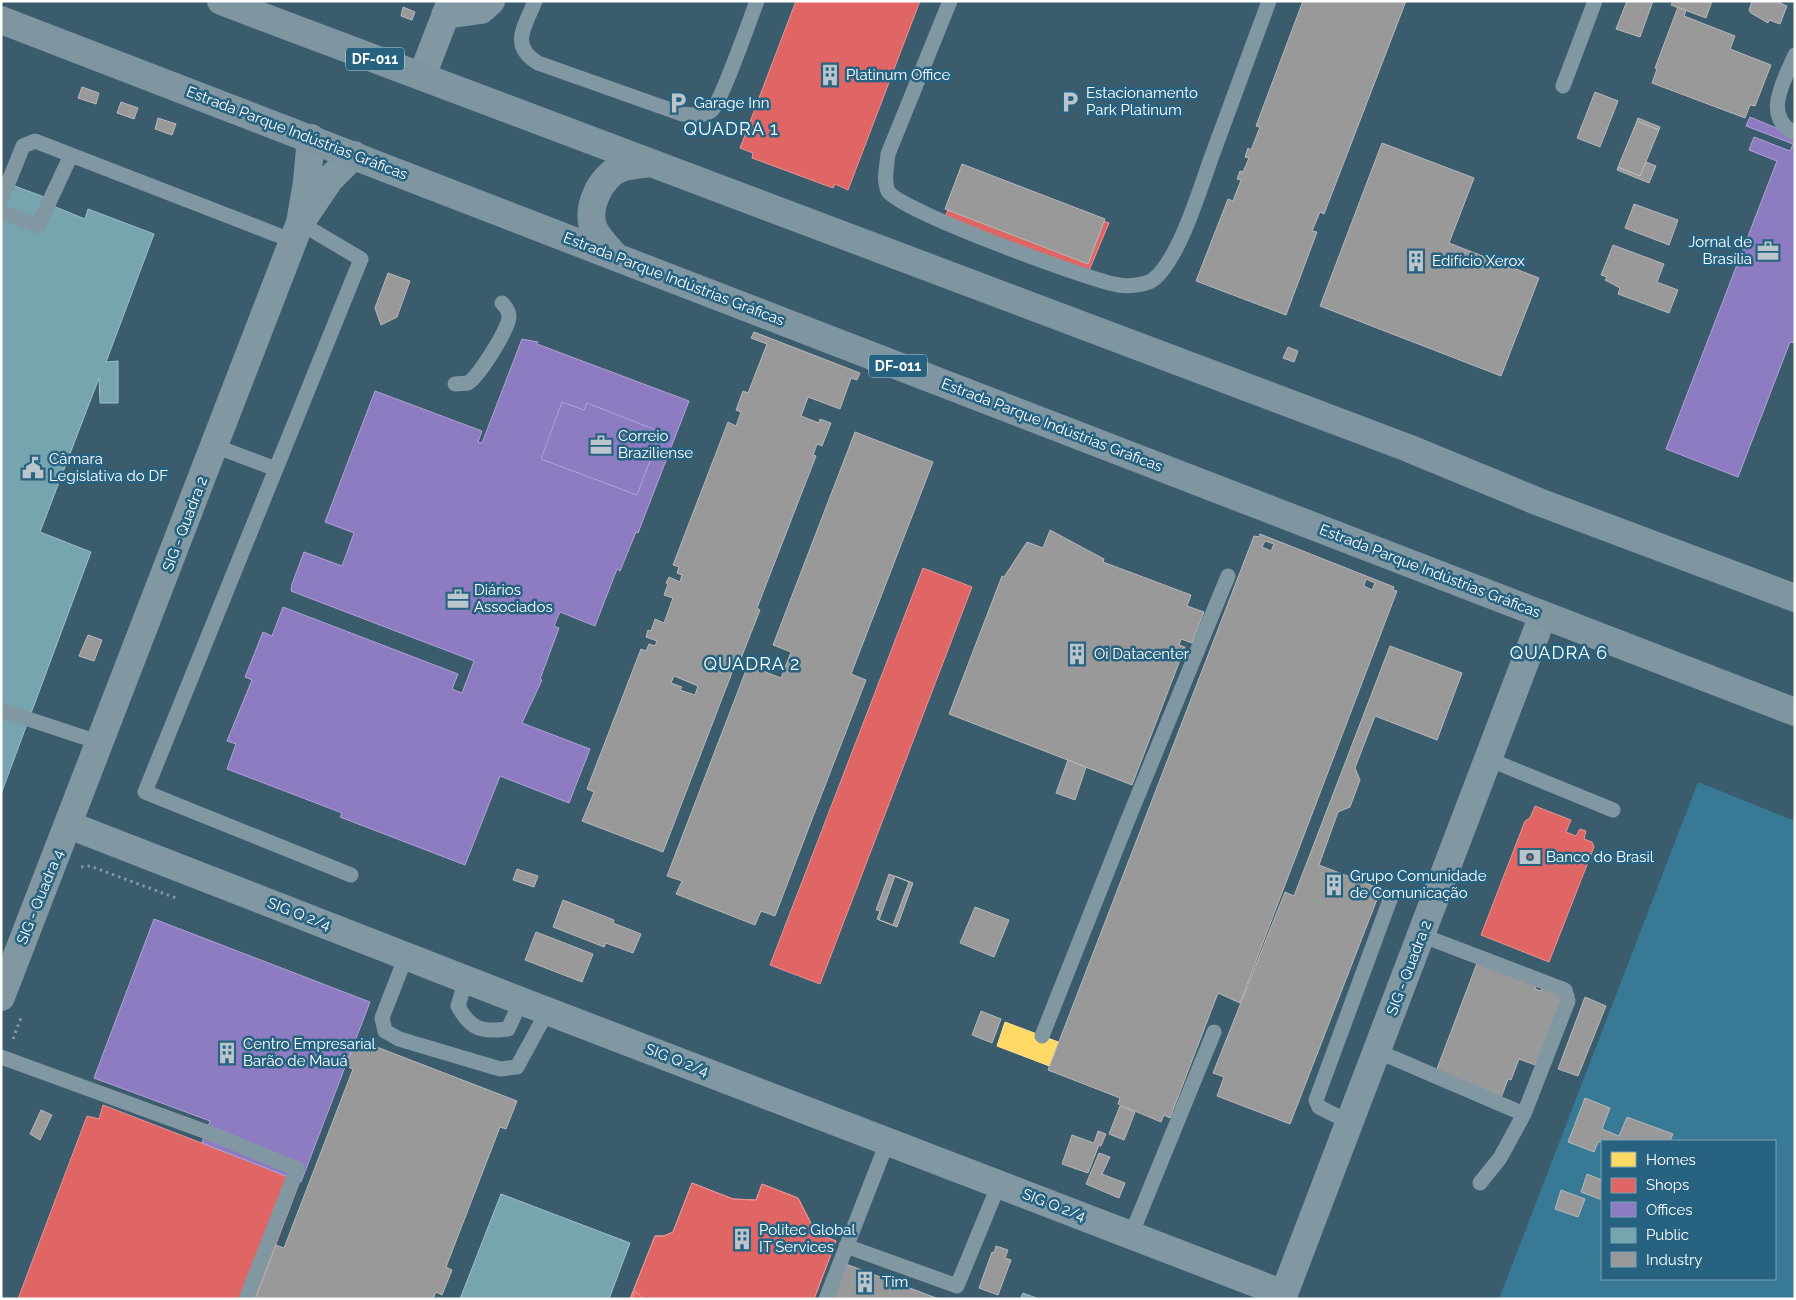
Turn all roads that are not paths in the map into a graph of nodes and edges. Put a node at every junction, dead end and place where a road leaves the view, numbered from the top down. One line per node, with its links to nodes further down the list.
1 (221, 1): 11 (main road, DF-011)
2 (491, 1): 8 (street)
3 (535, 1): 4 (lane)
4 (757, 1)
5 (950, 1): 6 (lane)
6 (1269, 1)
7 (1595, 1): 12 (lane)
8 (448, 8): 11 (street)
9 (1, 20): 14 (main road, Estrada Parque Indústrias Gráficas / DF-011)
10 (1795, 55): 13 (lane)
11 (422, 76): 17 (main road, DF-011)
12 (1563, 86)
13 (1795, 133)
14 (311, 138): 16 (main road, Estrada Parque Indústrias Gráficas / DF-011); 20 (street, SIG - Quadra 2)
15 (72, 155): 18 (lane); 19 (lane); 20 (lane)
16 (354, 155): 20 (street, SIG - Quadra 2); 21 (main road, Estrada Parque Indústrias Gráficas / DF-011)
17 (652, 163): 21 (main road); 27 (main road, DF-011)
18 (1, 201)
19 (1, 212)
20 (297, 232): 24 (street, SIG - Quadra 2); 25 (lane)
21 (614, 256): 28 (main road, Estrada Parque Indústrias Gráficas / DF-011)
22 (502, 303): 23 (lane)
23 (456, 384)
24 (215, 446): 25 (lane); 31 (street, SIG - Quadra 2)
25 (276, 469): 35 (lane)
26 (1228, 576): 44 (lane)
27 (1795, 598)
28 (1543, 615): 30 (main road, Estrada Parque Indústrias Gráficas / DF-011); 32 (street, SIG - Quadra 2)
29 (1, 710): 31 (lane)
30 (1795, 712)
31 (100, 743): 34 (street, SIG - Quadra 2)
32 (1488, 759): 33 (lane); 37 (street, SIG - Quadra 2)
33 (1613, 810)
34 (69, 825): 38 (street, SIG Q 2/4); 40 (street, SIG - Quadra 4)
35 (350, 875)
36 (1391, 897): 48 (lane)
37 (1422, 935): 45 (street, SIG - Quadra 2); 47 (lane)
38 (406, 956): 39 (street, SIG Q 2/4); 42 (lane)
39 (466, 979): 41 (street, SIG Q 2/4); 41 (lane)
40 (1, 997)
41 (521, 1001): 42 (street, SIG Q 2/4)
42 (548, 1010): 49 (street, SIG Q 2/4)
43 (1214, 1032): 52 (lane)
44 (1042, 1036)
45 (1377, 1051): 47 (lane); 48 (street, SIG - Quadra 2)
46 (3, 1057): 55 (lane)
47 (1524, 1114): 51 (lane)
48 (1349, 1122): 54 (street, SIG - Quadra 2)
49 (888, 1140): 50 (street, SIG Q 2/4); 53 (lane)
50 (999, 1184): 52 (street, SIG Q 2/4); 53 (lane)
51 (1480, 1184)
52 (1131, 1235): 54 (street, SIG Q 2/4)
53 (846, 1246): 56 (lane)
54 (1283, 1296)
55 (246, 1299)
56 (826, 1299)

